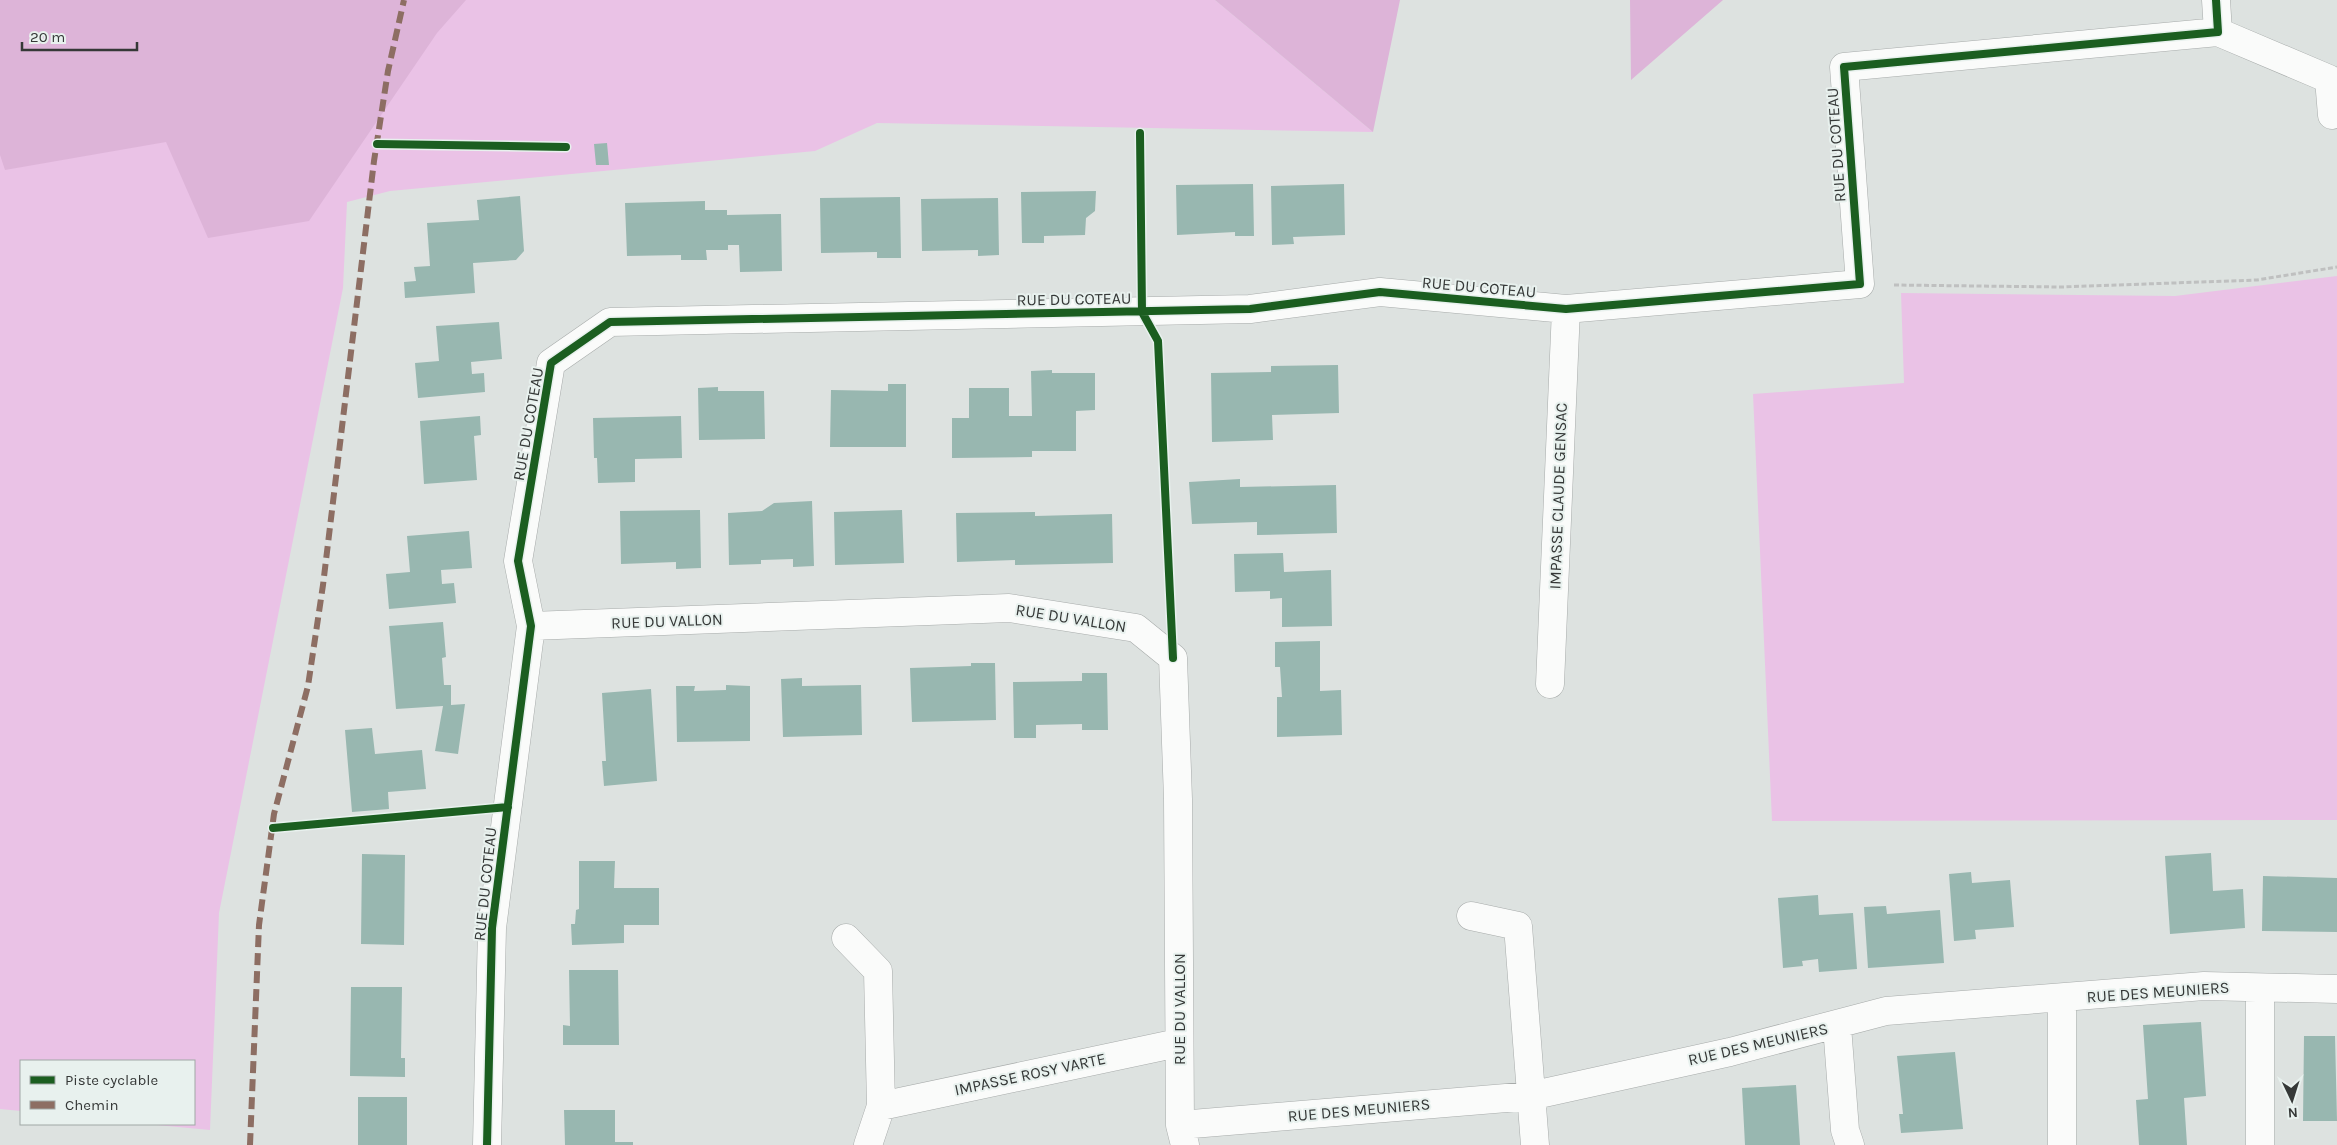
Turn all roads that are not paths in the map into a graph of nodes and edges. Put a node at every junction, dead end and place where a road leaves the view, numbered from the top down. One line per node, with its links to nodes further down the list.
1 (2216, 0): 2 (street)
2 (2218, 32): 3 (street, RUE DU COTEAU); 4 (street, RUE DU COTEAU)
3 (2332, 115)
4 (1566, 309): 5 (street, RUE DU COTEAU); 6 (street, IMPASSE CLAUDE GENSAC)
5 (531, 626): 13 (street, RUE DU VALLON); 18 (street, RUE DU COTEAU)
6 (1550, 684)
7 (1471, 916): 14 (street)
8 (846, 938): 15 (street)
9 (2260, 988): 10 (street, RUE DES MEUNIERS); 11 (street, RUE DES MEUNIERS); 17 (street)
10 (2337, 989)
11 (2062, 998): 12 (street, RUE DES MEUNIERS); 22 (street)
12 (1837, 1026): 14 (street, RUE DES MEUNIERS); 21 (street)
13 (1178, 1043): 15 (street, IMPASSE ROSY VARTE); 16 (street, RUE DU VALLON)
14 (1530, 1096): 16 (street, RUE DES MEUNIERS); 20 (street)
15 (881, 1106): 19 (street)
16 (1182, 1135)
17 (2260, 1144)
18 (487, 1145)
19 (868, 1145)
20 (1535, 1145)
21 (1850, 1145)
22 (2062, 1145)

